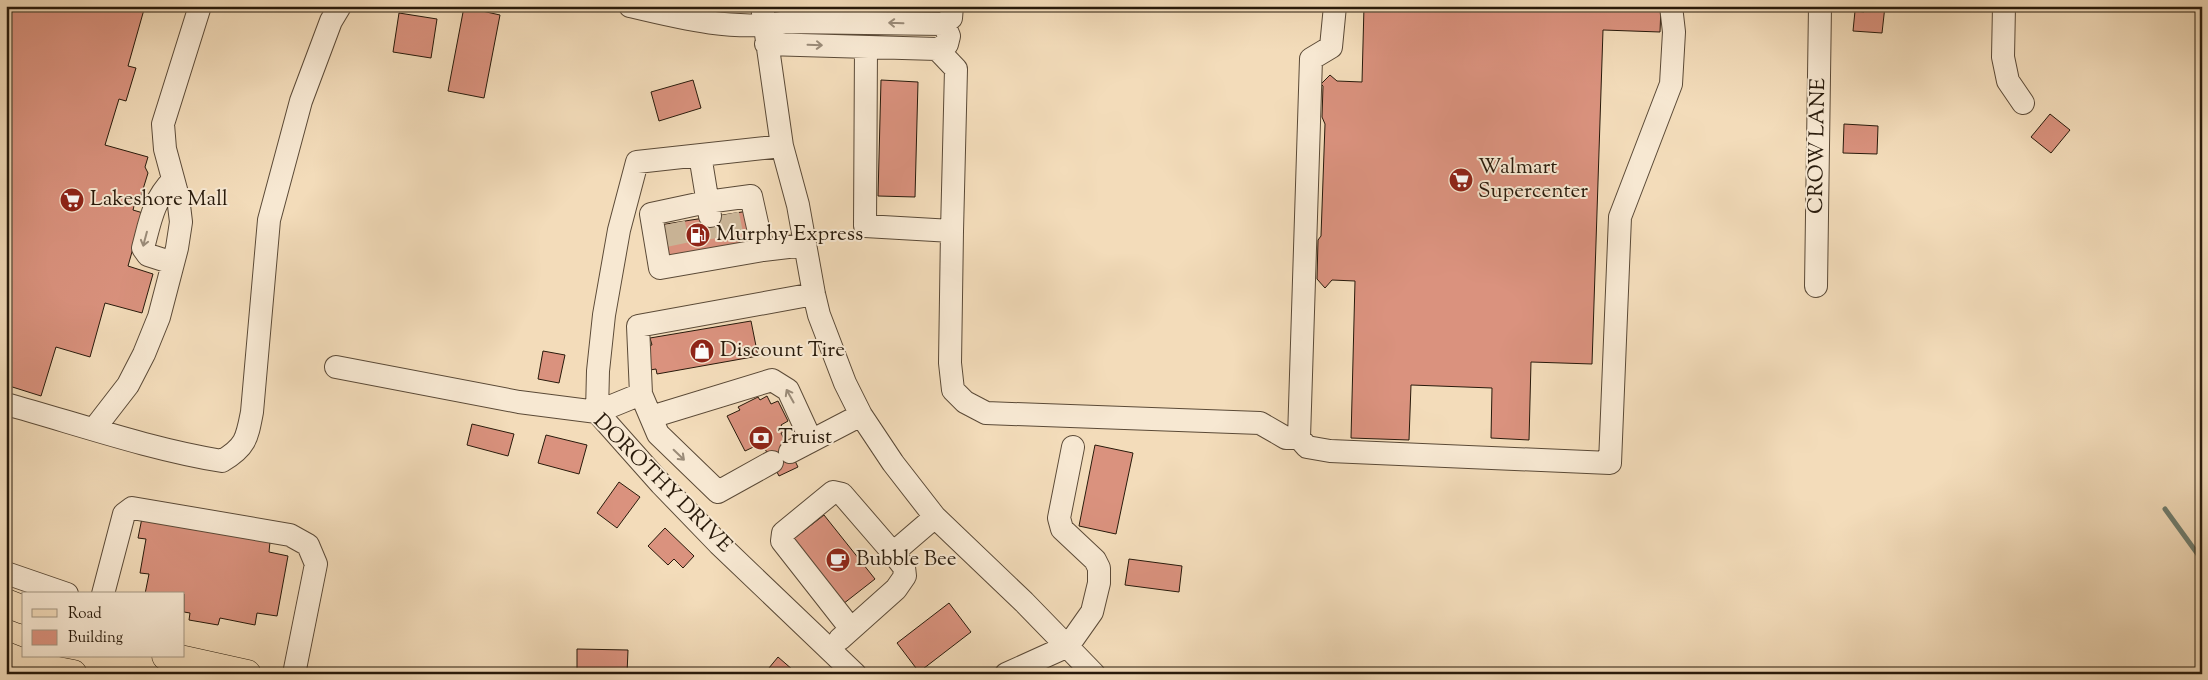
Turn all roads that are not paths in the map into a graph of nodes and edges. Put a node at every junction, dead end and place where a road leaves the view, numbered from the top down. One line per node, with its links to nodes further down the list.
1 (200, 6): 15 (street)
2 (340, 6): 29 (street)
3 (630, 6): 9 (street)
4 (1335, 6): 30 (street)
5 (1672, 6): 30 (street)
6 (1820, 6): 21 (street, CROW LANE)
7 (2004, 6): 12 (street)
8 (948, 15): 9 (street, one-way to 9); 11 (street)
9 (764, 26): 10 (street, one-way to 10); 13 (street)
10 (866, 47): 11 (street); 17 (street)
11 (938, 49): 17 (street)
12 (2024, 103)
13 (782, 146): 14 (street); 18 (street)
14 (700, 156): 16 (street); 26 (street)
15 (173, 180): 20 (street); 20 (street, one-way to 20)
16 (718, 208): 19 (street); 19 (street)
17 (952, 231): 30 (street)
18 (804, 244): 19 (street); 22 (street)
19 (763, 250)
20 (172, 263): 29 (street)
21 (1816, 286)
22 (814, 294): 24 (street); 27 (street)
23 (336, 367): 26 (street, DOROTHY DRIVE)
24 (641, 394): 26 (street); 28 (street)
25 (6, 404): 29 (street)
26 (597, 412): 42 (street, DOROTHY DRIVE)
27 (861, 415): 31 (street); 33 (street)
28 (651, 417): 31 (street, one-way to 28); 31 (street, one-way to 31)
29 (94, 429)
30 (1299, 438)
31 (811, 440)
32 (1072, 447): 41 (street)
33 (935, 517): 34 (street); 41 (street)
34 (893, 553): 40 (street); 40 (street)
35 (6, 573): 36 (street)
36 (61, 592)
37 (104, 592): 47 (street)
38 (6, 603): 39 (main road)
39 (22, 609)
40 (851, 629): 42 (street)
41 (1068, 646): 49 (street); 50 (street)
42 (830, 648): 48 (street, DOROTHY DRIVE)
43 (6, 656): 45 (main road)
44 (175, 658): 46 (main road)
45 (73, 674)
46 (247, 674)
47 (294, 674)
48 (856, 674)
49 (1006, 674)
50 (1094, 674)

